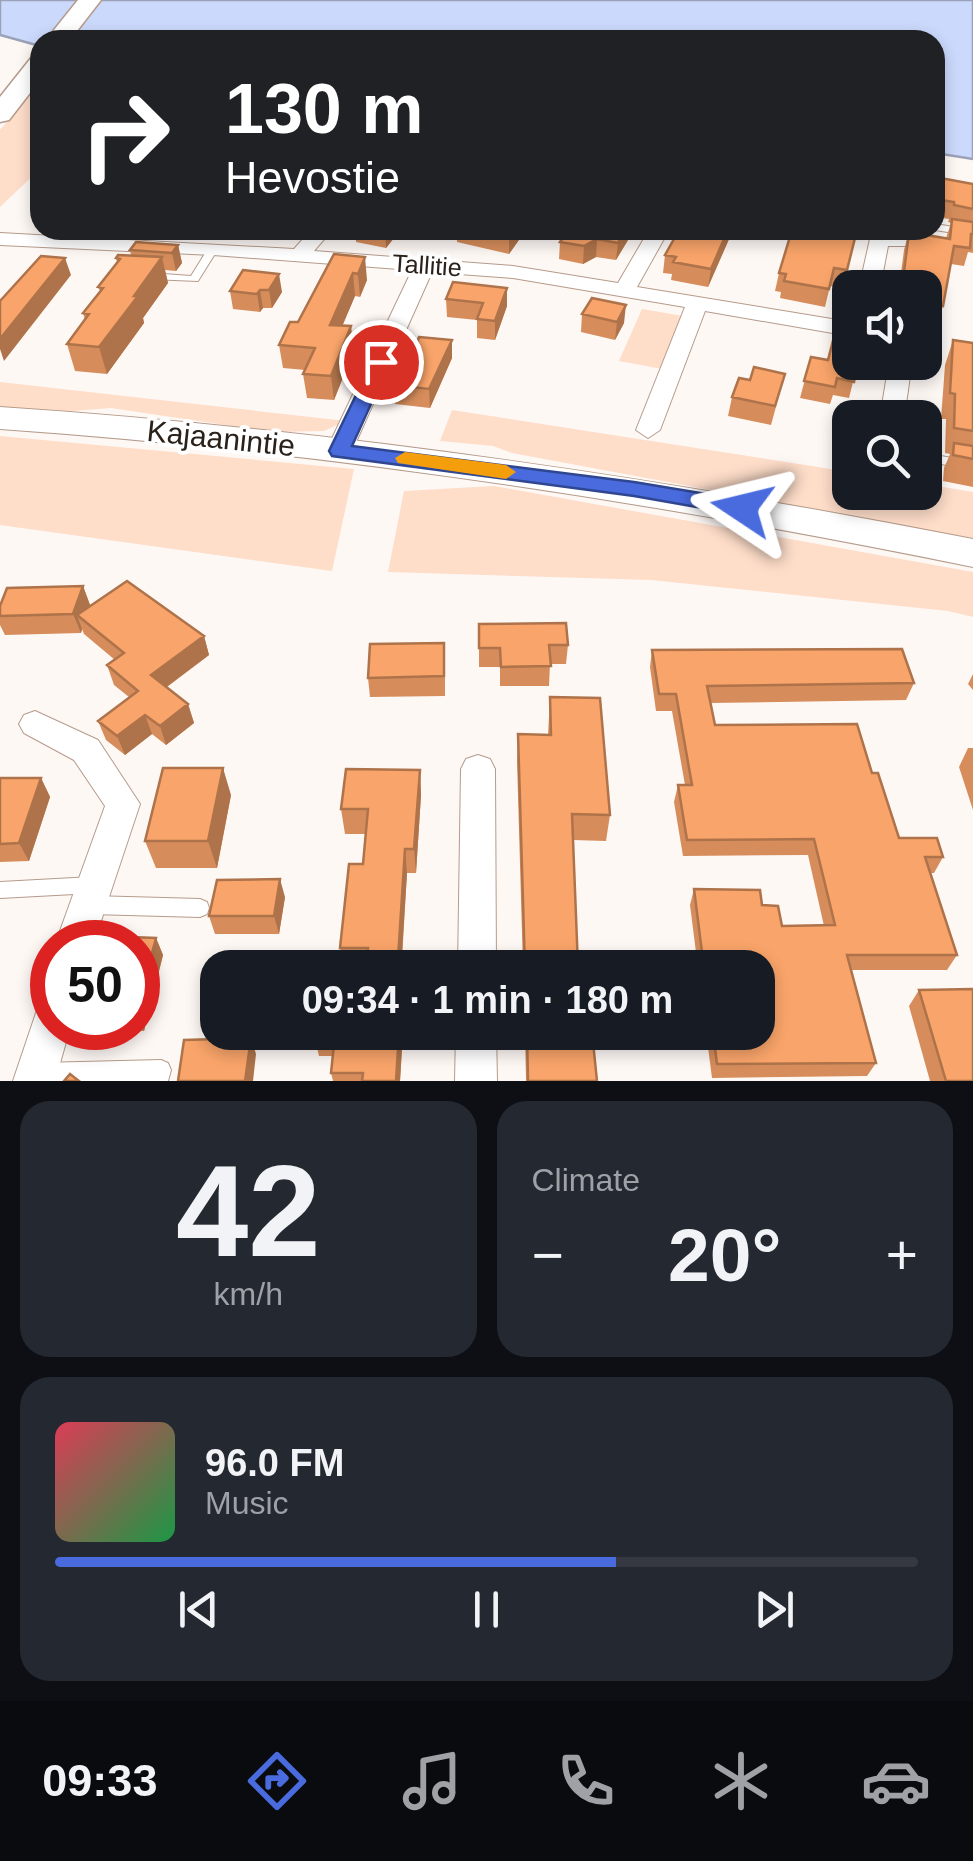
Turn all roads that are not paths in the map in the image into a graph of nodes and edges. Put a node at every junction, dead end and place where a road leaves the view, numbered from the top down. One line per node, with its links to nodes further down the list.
1 (90, 0): 2 (main road)
2 (66, 30)
3 (30, 76): 4 (main road)
4 (0, 114)
5 (945, 229): 6 (lane)
6 (973, 233)
7 (0, 238): 8 (street, Tallitie)
8 (30, 238)
9 (142, 240): 13 (street, Tallitie)
10 (313, 240): 14 (street)
11 (653, 240): 18 (street)
12 (880, 240): 16 (street)
13 (213, 249): 14 (street, Tallitie); 17 (lane)
14 (300, 255): 15 (street, Tallitie)
15 (425, 265): 18 (street, Tallitie); 23 (street)
16 (873, 270)
17 (140, 275)
18 (626, 288): 19 (street, Tallitie)
19 (698, 301): 20 (street, Tallitie); 22 (street)
20 (832, 327)
21 (0, 418): 23 (main road, Kajaanintie)
22 (648, 430)
23 (339, 451): 26 (main road, Kajaanintie)
24 (942, 460): 25 (lane)
25 (973, 466)
26 (973, 553)
27 (35, 724): 30 (street)
28 (478, 769): 33 (street)
29 (0, 890): 30 (lane)
30 (89, 895): 31 (lane); 32 (street)
31 (200, 908)
32 (82, 920)
33 (477, 950)
34 (44, 1050): 36 (street)
35 (476, 1050): 38 (street)
36 (36, 1077): 37 (lane)
37 (158, 1081)
38 (476, 1081)

